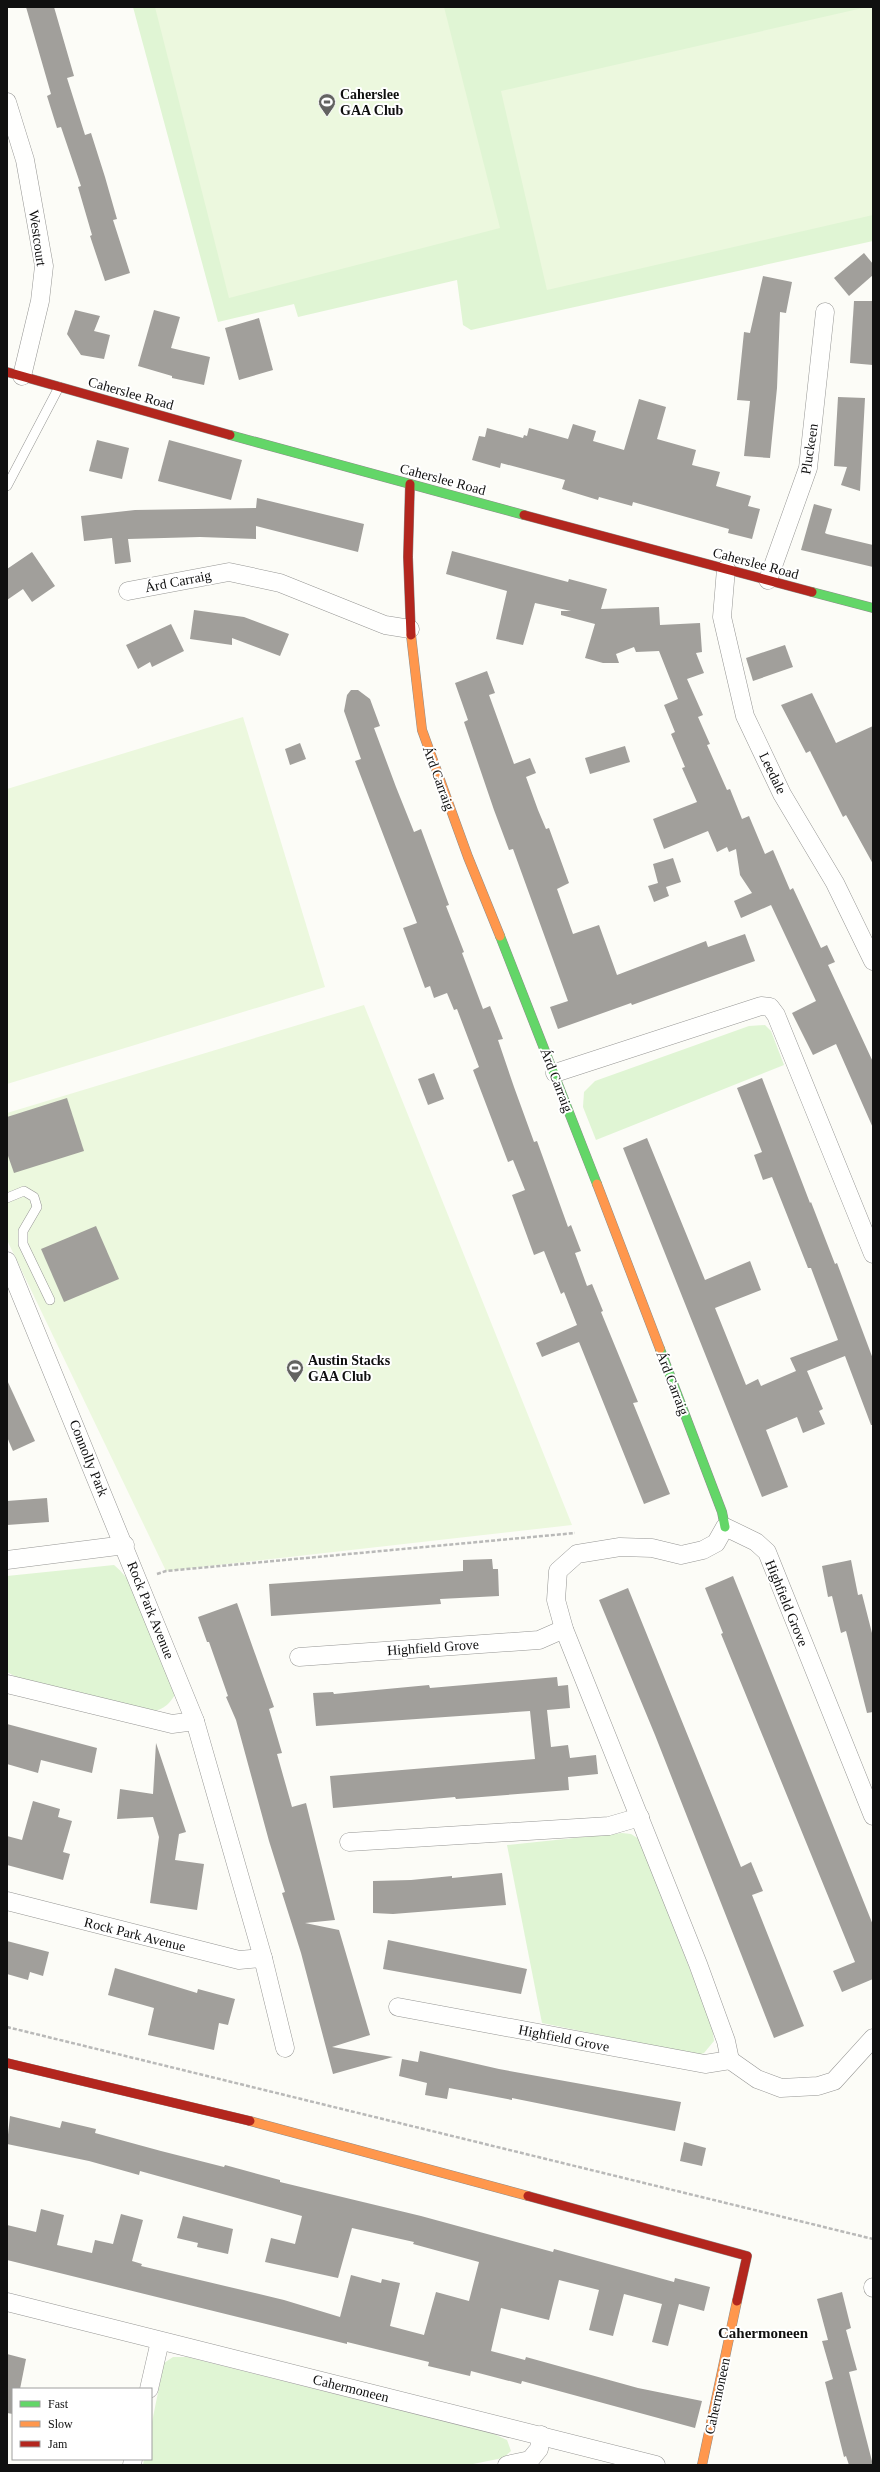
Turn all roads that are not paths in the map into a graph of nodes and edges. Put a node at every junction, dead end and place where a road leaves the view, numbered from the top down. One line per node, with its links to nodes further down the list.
1 (7, 102): 3 (street, Westcourt)
2 (825, 312): 8 (street, Pluckeen)
3 (15, 374): 4 (street, Caherslee Road)
4 (59, 387): 5 (street, Caherslee Road); 6 (lane)
5 (410, 484): 7 (street, Caherslee Road); 11 (street, Árd Carraig)
6 (7, 486)
7 (726, 569): 8 (street, Caherslee Road); 12 (street, Leedale)
8 (768, 580): 10 (street, Caherslee Road)
9 (128, 591): 11 (street, Árd Carraig)
10 (873, 608)
11 (410, 629): 13 (street, Árd Carraig)
12 (873, 961)
13 (555, 1073): 15 (street); 18 (street, Árd Carraig)
14 (7, 1198): 17 (lane)
15 (873, 1254)
16 (7, 1261): 19 (street, Connolly Park)
17 (50, 1300)
18 (725, 1526): 21 (street); 25 (street, Highfield Grove)
19 (125, 1544): 20 (street); 24 (street, Rock Park Avenue)
20 (7, 1560)
21 (564, 1629): 22 (street, Highfield Grove); 26 (street)
22 (299, 1657)
23 (7, 1684): 24 (street)
24 (195, 1721): 29 (street, Rock Park Avenue)
25 (873, 1816)
26 (640, 1817): 27 (street); 33 (street)
27 (349, 1842)
28 (7, 1901): 29 (street, Rock Park Avenue)
29 (263, 1958): 32 (street, Rock Park Avenue)
30 (398, 2007): 33 (street, Highfield Grove)
31 (873, 2038): 33 (street)
32 (285, 2048)
33 (730, 2060)
34 (7, 2063): 41 (street, Cahermoneen)
35 (7, 2302): 36 (street, Cahermoneen)
36 (160, 2341): 37 (street); 38 (street, Cahermoneen)
37 (149, 2388)
38 (542, 2435): 39 (street); 40 (street, Cahermoneen)
39 (507, 2465)
40 (656, 2465)
41 (702, 2465)

